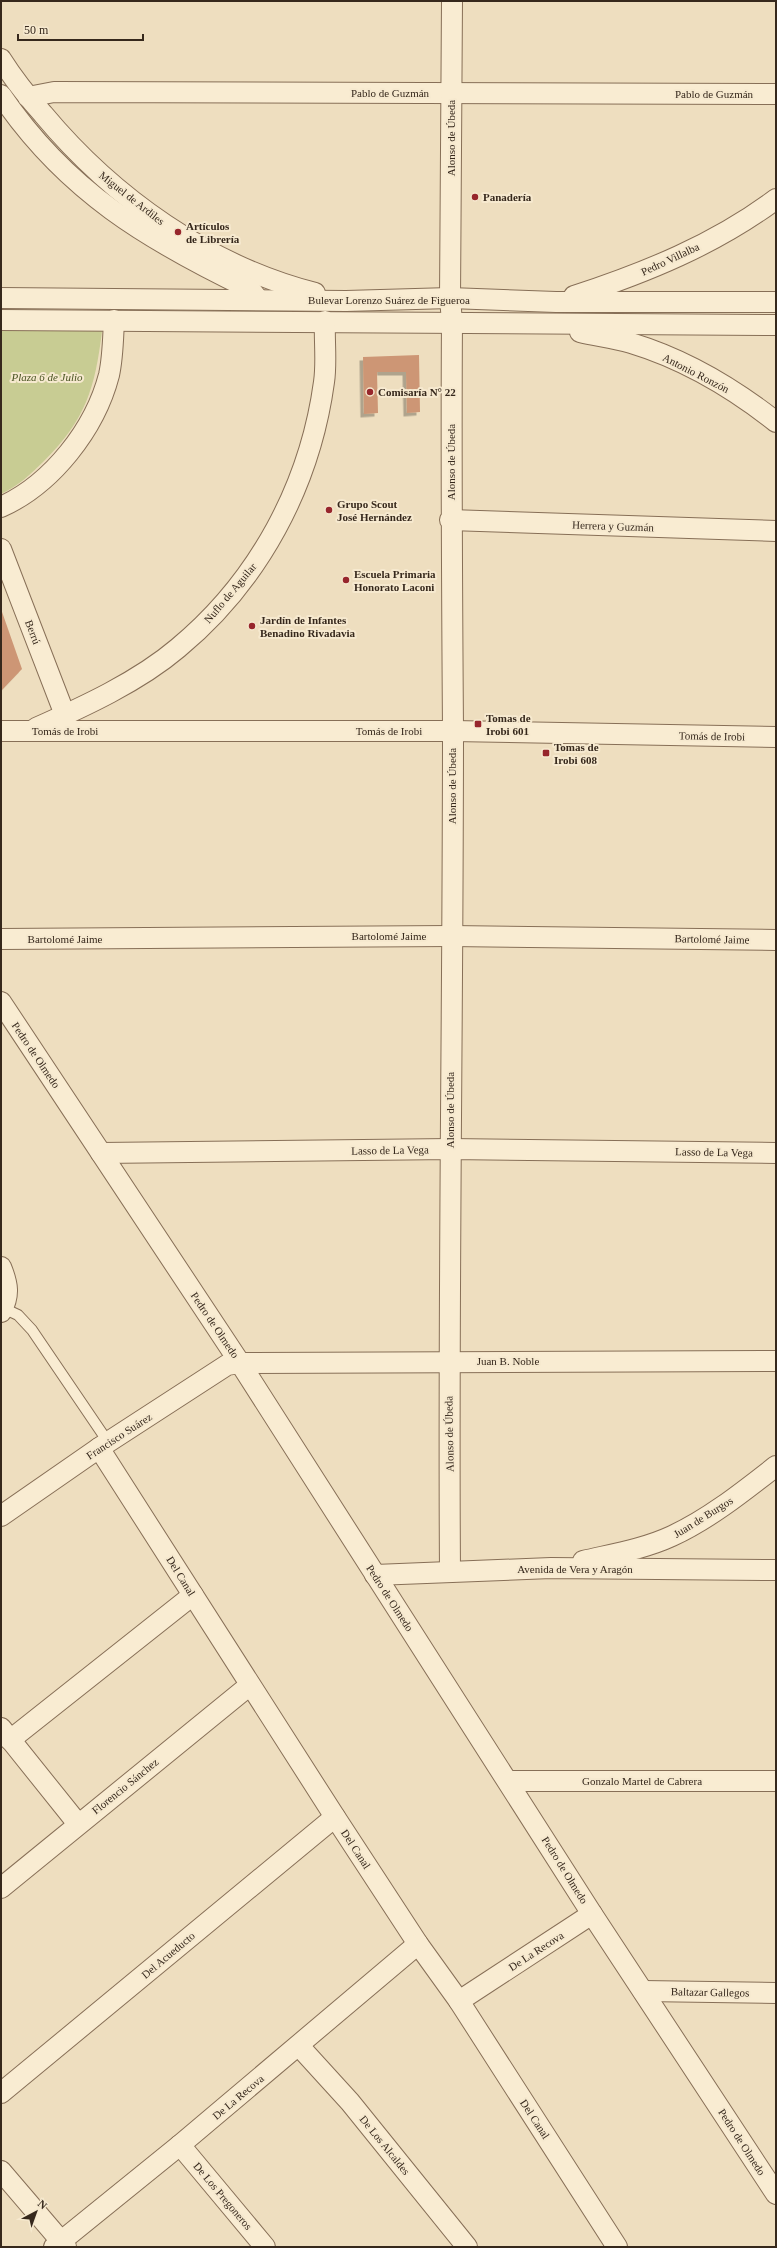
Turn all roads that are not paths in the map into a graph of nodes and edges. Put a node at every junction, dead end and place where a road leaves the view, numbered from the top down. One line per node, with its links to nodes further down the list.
1 (452, 1): 3 (street, Alonso de Úbeda)
2 (1, 58): 6 (street, Miguel de Ardiles)
3 (452, 93): 4 (street, Pablo de Guzmán); 6 (street, Pablo de Guzmán); 9 (street, Alonso de Úbeda)
4 (776, 94)
5 (1, 95): 10 (street, Miguel de Ardiles)
6 (28, 97): 11 (street, Miguel de Ardiles)
7 (776, 198): 12 (street, Pedro Villalba)
8 (1, 298): 10 (street, Bulevar Lorenzo Suárez de Figueroa)
9 (450, 298): 11 (street, Bulevar Lorenzo Suárez de Figueroa); 12 (street, Bulevar Lorenzo Suárez de Figueroa); 17 (street, Alonso de Úbeda)
10 (258, 299): 11 (street, Bulevar Lorenzo Suárez de Figueroa)
11 (346, 301)
12 (556, 302): 13 (street, Bulevar Lorenzo Suárez de Figueroa)
13 (776, 302)
14 (1, 320): 15 (street, Bulevar Lorenzo Suárez de Figueroa)
15 (114, 320): 16 (street, Bulevar Lorenzo Suárez de Figueroa); 21 (street)
16 (324, 321): 17 (street, Bulevar Lorenzo Suárez de Figueroa); 25 (street, Nuflo de Aguilar)
17 (452, 322): 18 (street, Bulevar Lorenzo Suárez de Figueroa); 22 (street, Alonso de Úbeda)
18 (539, 324): 19 (street, Bulevar Lorenzo Suárez de Figueroa); 20 (street, Antonio Ronzón)
19 (776, 325)
20 (776, 422)
21 (1, 507)
22 (450, 520): 23 (street, Herrera y Guzmán); 28 (street, Alonso de Úbeda)
23 (776, 531)
24 (1, 549): 25 (street, Berrú)
25 (65, 715): 27 (street, Nuflo de Aguilar)
26 (1, 731): 27 (street, Tomás de Irobi)
27 (29, 731): 28 (street, Tomás de Irobi)
28 (453, 731): 29 (street, Tomás de Irobi); 30 (street, Alonso de Úbeda)
29 (776, 737)
30 (451, 936): 31 (street, Bartolomé Jaime); 32 (street, Bartolomé Jaime); 34 (street, Alonso de Úbeda)
31 (1, 939)
32 (776, 940)
33 (1, 1002): 35 (street, Pedro de Olmedo)
34 (450, 1149): 35 (street, Lasso de La Vega); 36 (street, Lasso de La Vega); 39 (street, Alonso de Úbeda)
35 (101, 1153): 41 (street, Pedro de Olmedo)
36 (776, 1153)
37 (4, 1274): 38 (street)
38 (2, 1310): 42 (lane)
39 (448, 1361): 40 (street, Juan B. Noble); 41 (street, Juan B. Noble); 47 (street, Alonso de Úbeda)
40 (776, 1361)
41 (240, 1363): 42 (street, Francisco Suárez); 48 (street, Pedro de Olmedo)
42 (103, 1445): 44 (street, Francisco Suárez); 49 (street, Del Canal)
43 (776, 1466): 45 (street, Juan de Burgos)
44 (1, 1516)
45 (551, 1568): 46 (street, Avenida de Vera y Aragón); 47 (street, Avenida de Vera y Aragón)
46 (776, 1570)
47 (450, 1572): 48 (street, Avenida de Vera y Aragón)
48 (375, 1575): 53 (street, Pedro de Olmedo)
49 (193, 1595): 50 (street, Del Canal); 51 (street)
50 (250, 1684): 54 (street, Del Canal); 55 (street, Florencio Sánchez)
51 (6, 1734): 55 (street)
52 (776, 1781): 53 (street, Gonzalo Martel de Cabrera)
53 (509, 1782): 57 (street, Pedro de Olmedo)
54 (335, 1817): 58 (street, Del Canal); 63 (street, Del Acueducto)
55 (78, 1824): 56 (street, Florencio Sánchez)
56 (1, 1888)
57 (592, 1914): 59 (street, Pedro de Olmedo); 61 (street, De La Recova)
58 (418, 1944): 61 (street, Del Canal); 62 (street, De La Recova)
59 (643, 1991): 60 (street, Baltazar Gallegos); 66 (street, Pedro de Olmedo)
60 (776, 1993)
61 (459, 2001): 68 (street, Del Canal)
62 (299, 2046): 64 (street, De La Recova); 70 (street, De Los Alcaldes)
63 (1, 2093)
64 (180, 2145): 67 (street, De La Recova); 69 (street, De Los Pregoneros)
65 (1, 2171): 67 (street)
66 (776, 2194)
67 (61, 2245)
68 (615, 2246)
69 (265, 2247)
70 (467, 2247)

